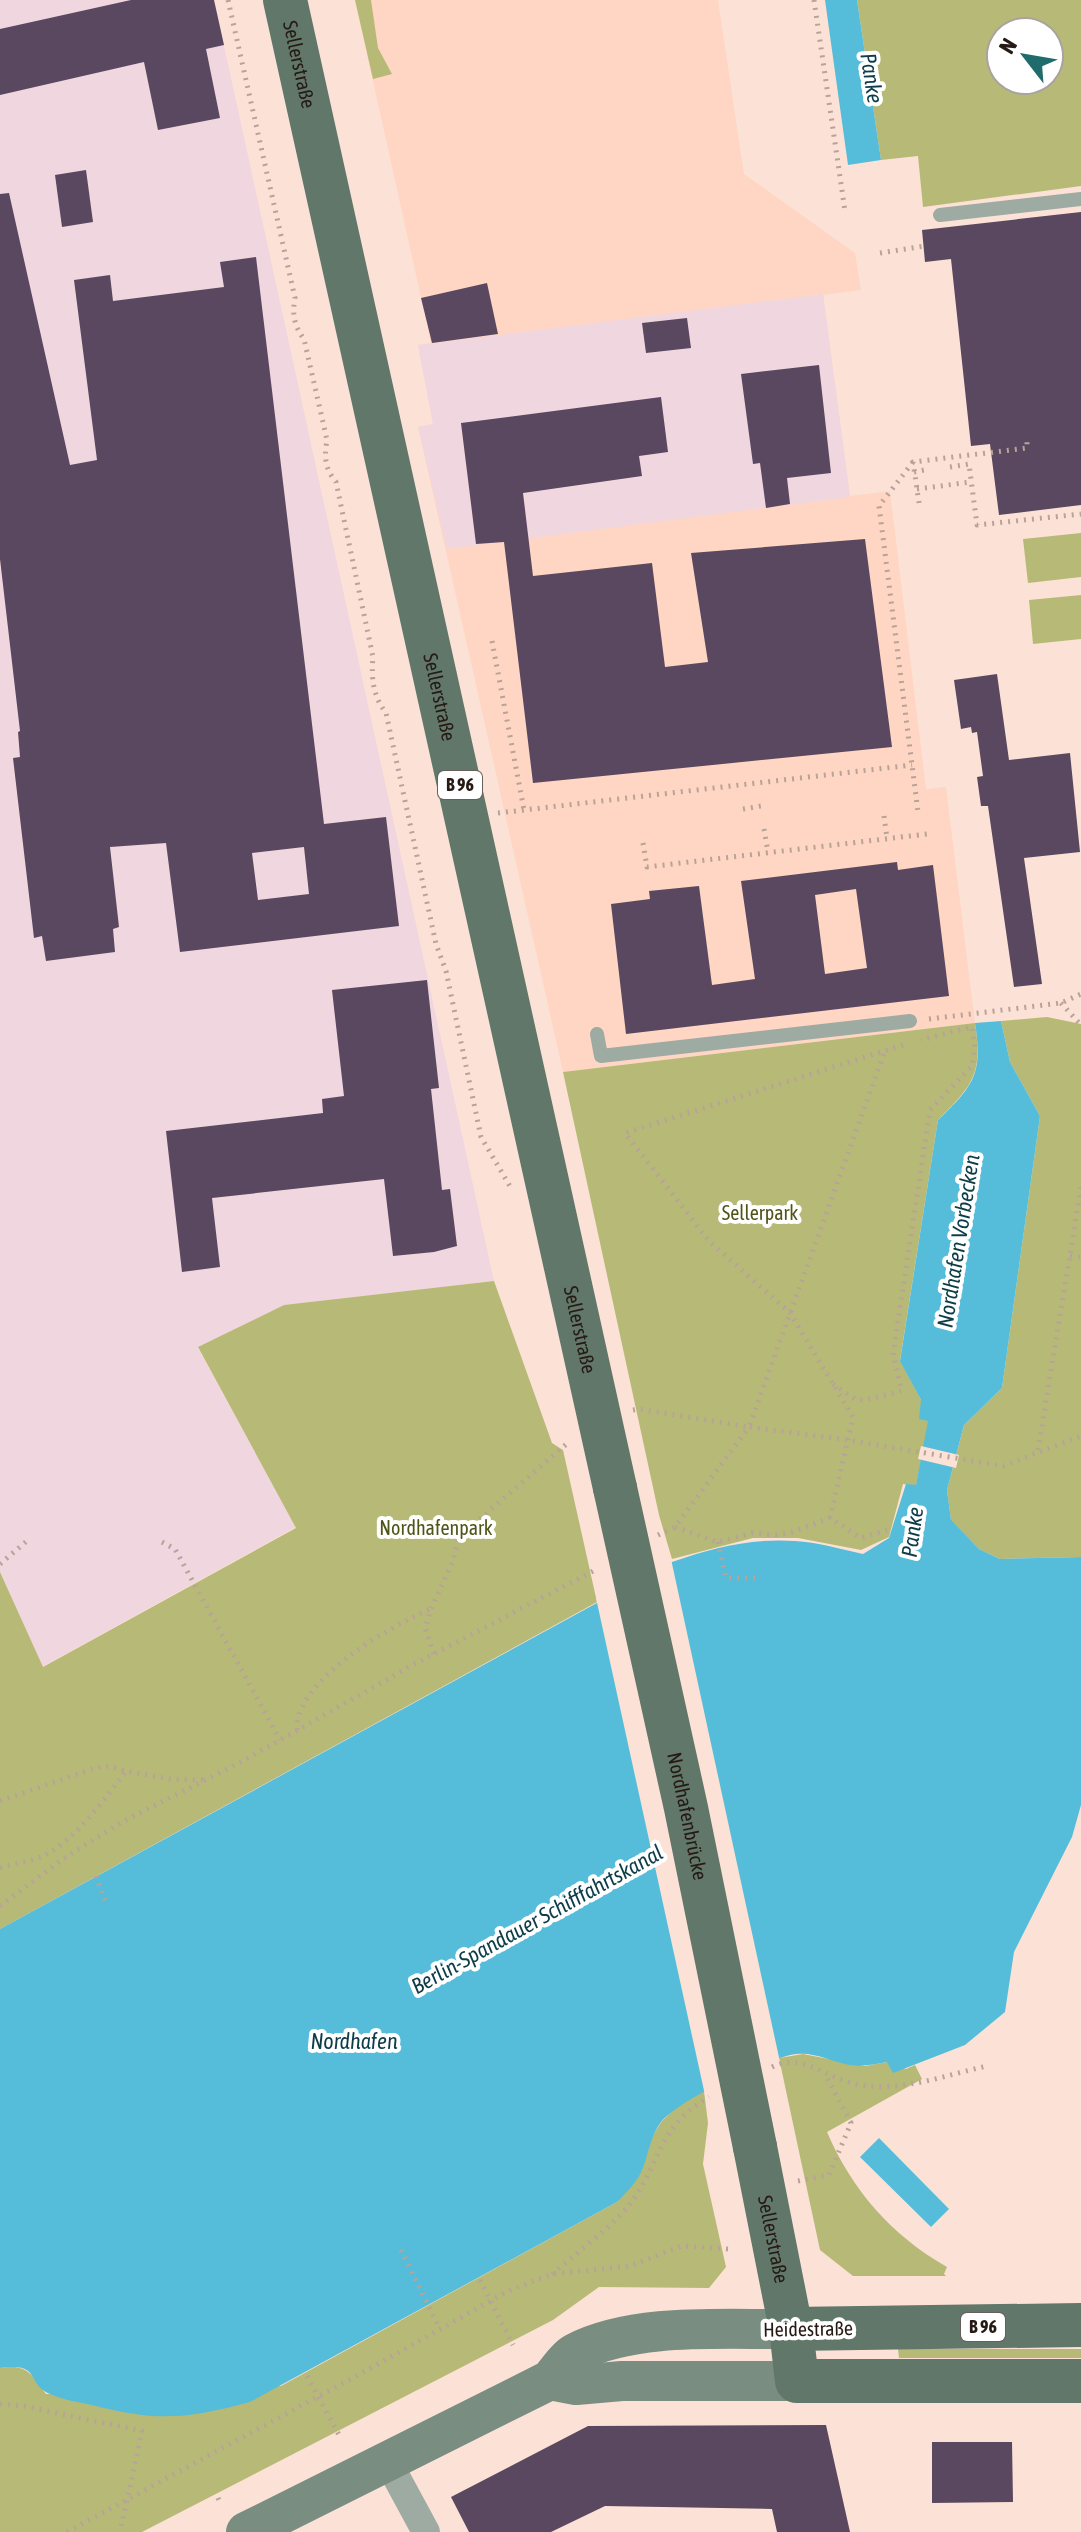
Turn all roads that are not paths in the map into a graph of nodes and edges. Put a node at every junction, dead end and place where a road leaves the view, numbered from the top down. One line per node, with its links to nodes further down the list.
1 (285, 0): 6 (main road, Sellerstraße / B 96)
2 (1081, 199): 3 (lane)
3 (940, 215)
4 (910, 1021): 5 (lane)
5 (597, 1034)
6 (615, 1488): 7 (main road, Nordhafenbrücke / B 96, bridge)
7 (755, 2147): 9 (main road, Sellerstraße / B 96)
8 (1081, 2325): 9 (main road, Heidestraße / B 96)
9 (791, 2329): 10 (main road, Heidestraße); 11 (main road, Sellerstraße / B 96)
10 (550, 2380): 11 (main road); 13 (main road, Heidestraße)
11 (797, 2381): 12 (main road)
12 (1081, 2381)
13 (387, 2460): 14 (main road, Heidestraße); 15 (street)
14 (234, 2519)
15 (426, 2532)

